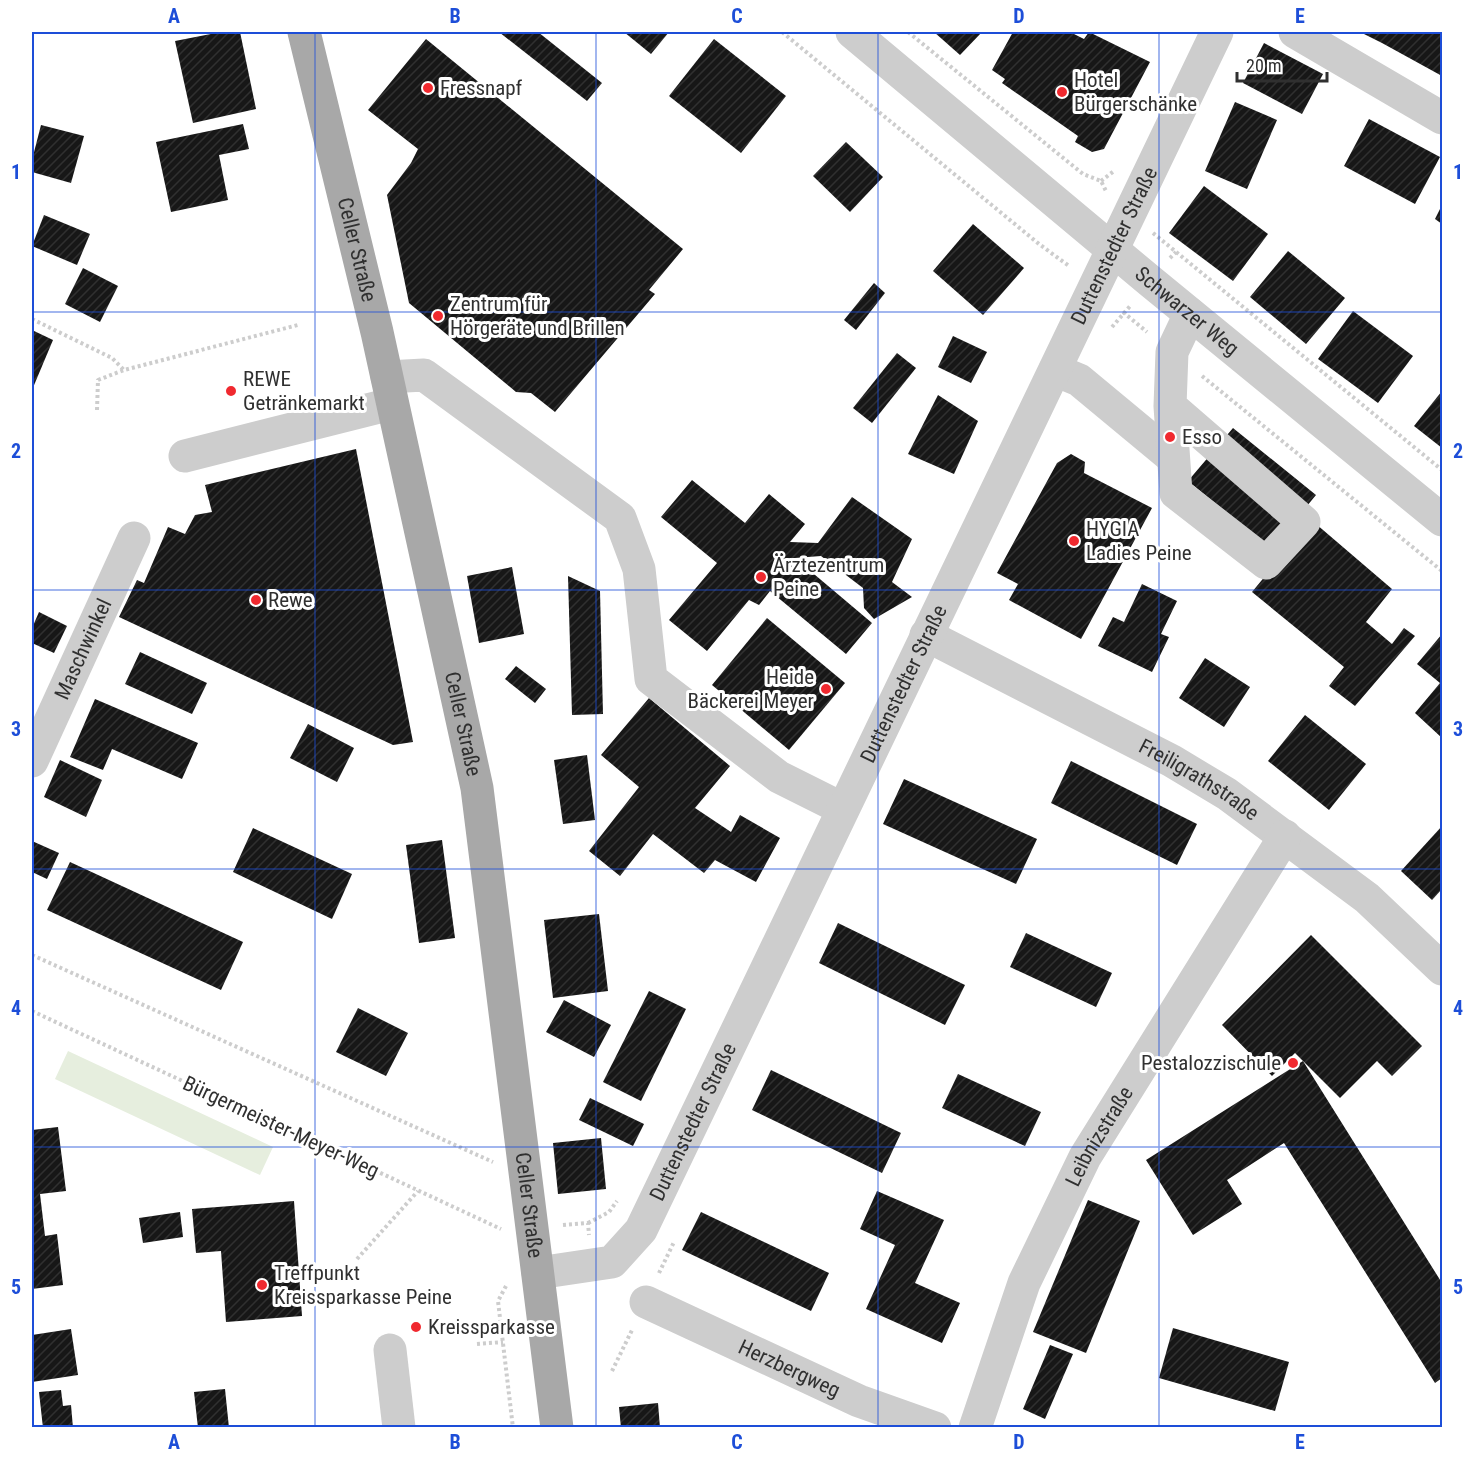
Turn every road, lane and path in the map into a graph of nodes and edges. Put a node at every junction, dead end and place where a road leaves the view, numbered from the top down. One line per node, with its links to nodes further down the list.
1 (304, 32): 14 (main road, Celler Straße)
2 (852, 32): 8 (street, Schwarzer Weg)
3 (908, 32): 7 (path)
4 (1217, 32): 7 (street, Duttenstedter Straße)
5 (1295, 32): 6 (street)
6 (1443, 118)
7 (1129, 214): 8 (street, Duttenstedter Straße); 19 (path)
8 (1112, 249): 9 (street, Schwarzer Weg); 13 (street, Duttenstedter Straße)
9 (1190, 314): 15 (street); 20 (street, Schwarzer Weg)
10 (32, 320): 12 (path)
11 (298, 325): 12 (path)
12 (124, 370): 16 (path)
13 (1055, 370): 18 (street); 22 (street, Duttenstedter Straße)
14 (389, 391): 17 (street); 24 (street); 29 (main road, Celler Straße)
15 (1170, 406): 18 (street); 18 (street)
16 (97, 410)
17 (185, 456)
18 (1173, 458)
19 (1443, 470)
20 (1443, 520)
21 (134, 538): 23 (street, Maschwinkel)
22 (926, 635): 24 (street, Duttenstedter Straße); 25 (street, Freiligrathstraße)
23 (32, 761)
24 (843, 809): 35 (street, Duttenstedter Straße)
25 (1285, 836): 27 (street, Freiligrathstraße); 45 (street, Leibnizstraße)
26 (32, 956): 29 (path)
27 (1443, 969)
28 (32, 1011): 30 (path, Bürgermeister-Meyer-Weg)
29 (524, 1158): 31 (main road, Celler Straße)
30 (418, 1191): 32 (path, Bürgermeister-Meyer-Weg); 34 (path)
31 (533, 1227): 32 (path, Bürgermeister-Meyer-Weg); 35 (main road, Celler Straße)
32 (500, 1229): 33 (path)
33 (502, 1240)
34 (357, 1259)
35 (523, 1277): 37 (path); 43 (main road, Celler Straße)
36 (646, 1302): 40 (path); 44 (street, Herzbergweg)
37 (503, 1342): 38 (path); 42 (path)
38 (477, 1344)
39 (390, 1350): 41 (street)
40 (612, 1371)
41 (399, 1428)
42 (513, 1428)
43 (557, 1428)
44 (935, 1428)
45 (975, 1428)

